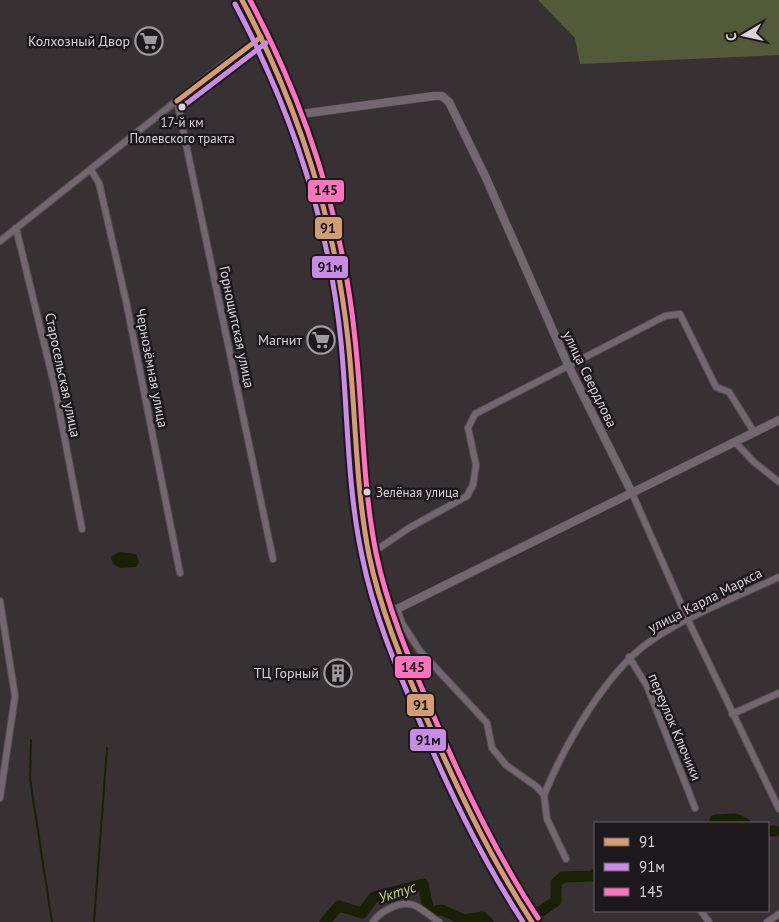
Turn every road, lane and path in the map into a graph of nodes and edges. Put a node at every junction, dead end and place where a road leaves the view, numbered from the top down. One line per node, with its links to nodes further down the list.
1 (242, 0): 2 (main road)
2 (262, 37): 3 (street); 4 (main road)
3 (176, 101): 5 (street); 16 (street, Горнощитская улица)
4 (294, 115): 8 (street, улица Свердлова); 15 (main road)
5 (91, 170): 6 (street); 17 (street, Чернозёмная улица)
6 (16, 228): 7 (street); 14 (street, Старосельская улица)
7 (0, 241)
8 (568, 365): 10 (street); 13 (street, улица Свердлова); 15 (street)
9 (779, 420): 10 (street)
10 (754, 432): 11 (street)
11 (735, 442): 12 (street); 13 (street)
12 (779, 482)
13 (632, 494): 20 (street); 22 (street, улица Свердлова)
14 (82, 528)
15 (369, 554): 21 (main road)
16 (273, 559)
17 (180, 573)
18 (779, 577): 22 (street, улица Карла Маркса)
19 (0, 602): 27 (street)
20 (397, 609): 21 (street); 26 (street)
21 (385, 615): 35 (main road)
22 (688, 620): 23 (street, улица Карла Маркса); 25 (street, улица Свердлова)
23 (629, 657): 26 (street, улица Карла Маркса); 28 (street, переулок Ключики)
24 (779, 693): 25 (street)
25 (732, 714): 29 (street, улица Свердлова)
26 (544, 795): 30 (street)
27 (0, 798)
28 (695, 808)
29 (779, 809)
30 (566, 859)
31 (701, 912): 36 (street)
32 (779, 914): 37 (street)
33 (373, 922): 34 (street)
34 (439, 922)
35 (532, 922)
36 (709, 922)
37 (767, 922)

